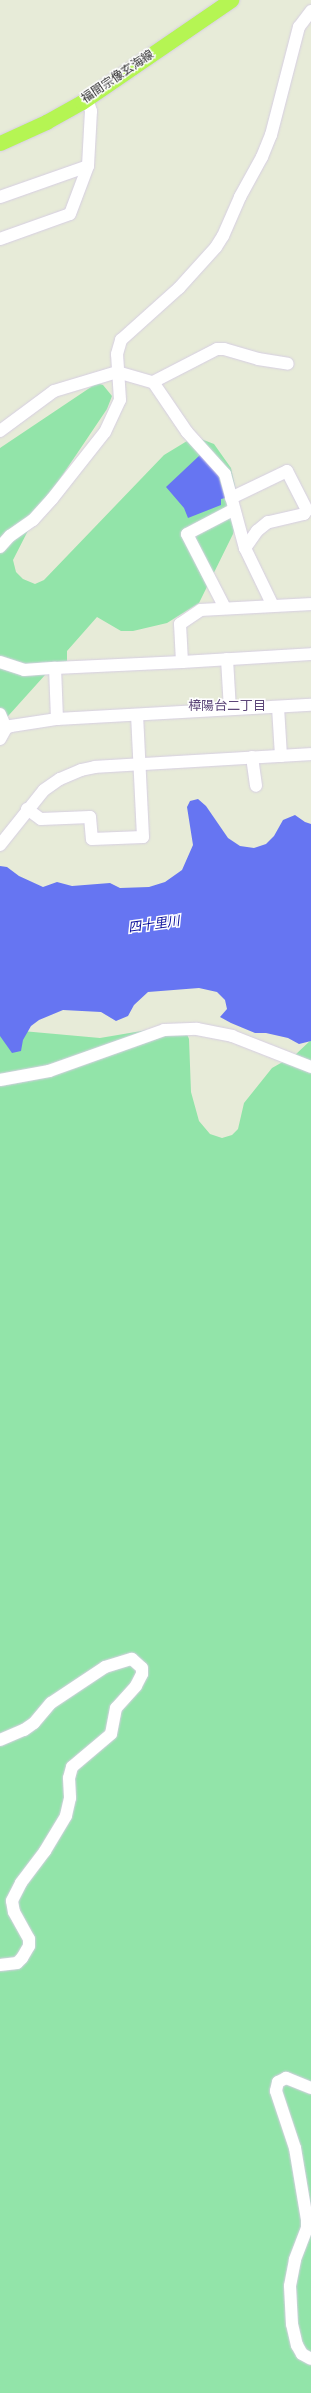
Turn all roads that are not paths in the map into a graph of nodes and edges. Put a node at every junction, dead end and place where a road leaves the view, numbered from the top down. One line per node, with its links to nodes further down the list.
1 (231, 0): 3 (main road, 福間宗像玄海線)
2 (311, 11): 9 (street)
3 (87, 99): 4 (main road, 福間宗像玄海線); 5 (street)
4 (0, 143)
5 (88, 166): 6 (street); 7 (street)
6 (0, 197)
7 (0, 239)
8 (288, 364): 10 (street)
9 (117, 372): 10 (street); 11 (street); 14 (street)
10 (153, 382): 12 (street)
11 (0, 432)
12 (232, 504): 13 (street); 15 (street); 18 (street)
13 (309, 512): 15 (street)
14 (0, 547)
15 (245, 548): 17 (street)
16 (311, 604): 17 (street)
17 (273, 606): 18 (street)
18 (224, 608): 22 (street)
19 (311, 654): 20 (street)
20 (227, 659): 22 (street); 26 (street)
21 (0, 662): 23 (street)
22 (182, 662): 23 (street)
23 (55, 668): 29 (street)
24 (311, 705): 25 (street)
25 (278, 707): 26 (street); 33 (street)
26 (230, 709): 28 (street)
27 (0, 714): 30 (street)
28 (137, 715): 29 (street); 35 (street)
29 (57, 719): 30 (street)
30 (6, 728): 31 (street)
31 (0, 739)
32 (311, 754): 33 (street)
33 (281, 756): 34 (street)
34 (252, 757): 35 (street); 36 (street)
35 (140, 764): 37 (street); 37 (street)
36 (256, 786)
37 (27, 809): 38 (street)
38 (0, 845)
39 (311, 1067): 40 (street)
40 (0, 1080)
41 (0, 1740): 42 (street)
42 (0, 1965)
43 (311, 2088): 44 (street)
44 (311, 2360)

